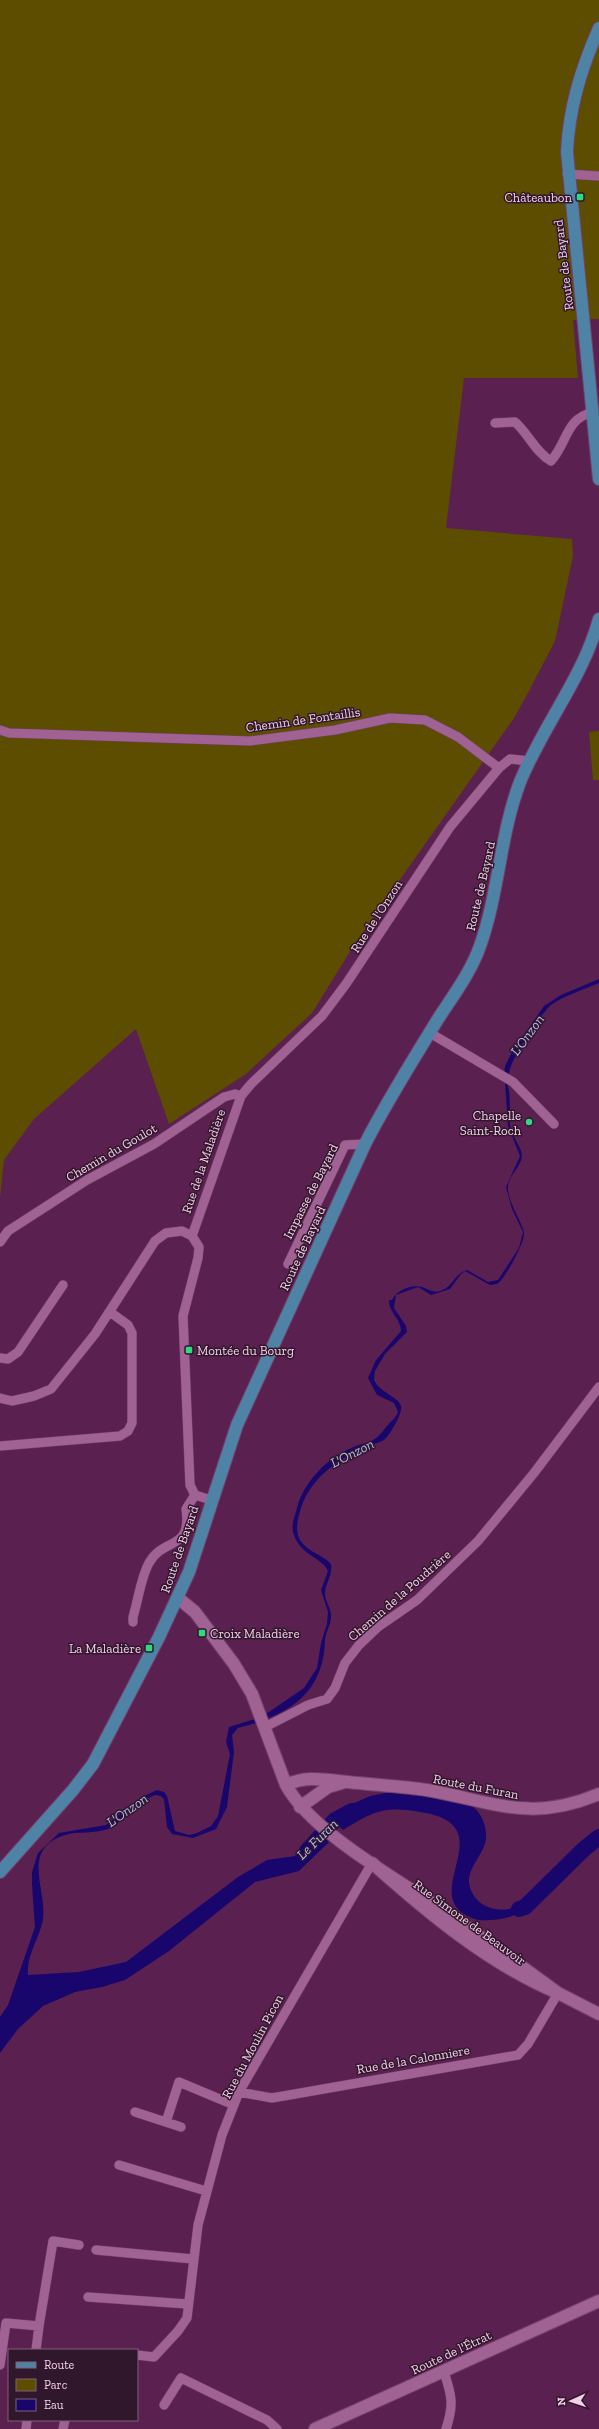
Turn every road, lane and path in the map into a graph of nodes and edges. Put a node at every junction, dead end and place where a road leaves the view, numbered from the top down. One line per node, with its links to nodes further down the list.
1 (599, 28): 2 (main road, Route de Bayard)
2 (567, 174): 3 (street); 4 (main road, Route de Bayard)
3 (599, 176)
4 (593, 412): 5 (street); 6 (main road, Route de Bayard)
5 (495, 423)
6 (599, 479)
7 (599, 619): 9 (main road, Route de Bayard)
8 (0, 730): 10 (street, Chemin de Fontaillis)
9 (530, 761): 10 (street, Rue de l'Onzon); 11 (main road, Route de Bayard)
10 (499, 768): 12 (street, Rue de l'Onzon)
11 (430, 1033): 13 (street); 14 (main road, Route de Bayard)
12 (241, 1096): 15 (street, Rue de la Maladière); 16 (street, Chemin du Goulot)
13 (554, 1124)
14 (366, 1144): 17 (street, Impasse de Bayard); 25 (main road, Route de Bayard)
15 (192, 1236): 19 (street); 24 (street)
16 (0, 1242)
17 (288, 1264)
18 (63, 1285): 20 (street)
19 (110, 1312): 22 (street); 23 (street)
20 (0, 1358)
21 (599, 1387): 28 (street, Chemin de la Poudrière)
22 (0, 1398)
23 (0, 1446)
24 (196, 1495): 25 (street); 27 (street)
25 (211, 1500): 26 (main road, Route de Bayard)
26 (178, 1598): 28 (main road, Rue Simone de Beauvoir); 34 (main road, Route de Bayard)
27 (133, 1622)
28 (264, 1727): 30 (main road, Rue Simone de Beauvoir)
29 (347, 1782): 30 (main road, Route du Furan); 31 (main road, Route du Furan); 32 (main road, Route du Furan)
30 (286, 1785): 32 (main road, Rue Simone de Beauvoir)
31 (599, 1794)
32 (300, 1807): 33 (main road, Rue Simone de Beauvoir)
33 (372, 1863): 35 (main road, Rue Simone de Beauvoir); 37 (street, Rue du Moulin Picon)
34 (0, 1872)
35 (558, 1993): 36 (main road, Rue Simone de Beauvoir); 37 (street, Rue de la Calonniere)
36 (599, 2014)
37 (240, 2092): 38 (street, Rue du Moulin Picon)
38 (234, 2105): 40 (street); 43 (street, Rue du Moulin Picon)
39 (135, 2112): 40 (street)
40 (166, 2122): 41 (street)
41 (181, 2127)
42 (119, 2165): 43 (street)
43 (206, 2191): 46 (street, Rue du Moulin Picon)
44 (79, 2245): 50 (street)
45 (96, 2250): 46 (street)
46 (193, 2259): 49 (street, Rue du Moulin Picon)
47 (88, 2297): 49 (street)
48 (599, 2301): 54 (main road, Route de l'Étrat)
49 (187, 2304): 52 (street, Rue du Moulin Picon)
50 (39, 2326): 51 (street); 53 (street)
51 (36, 2349)
52 (138, 2354)
53 (0, 2364)
54 (444, 2372): 57 (main road, Route de l'Étrat); 58 (street)
55 (164, 2405): 56 (street)
56 (277, 2429)
57 (315, 2429)
58 (446, 2429)

